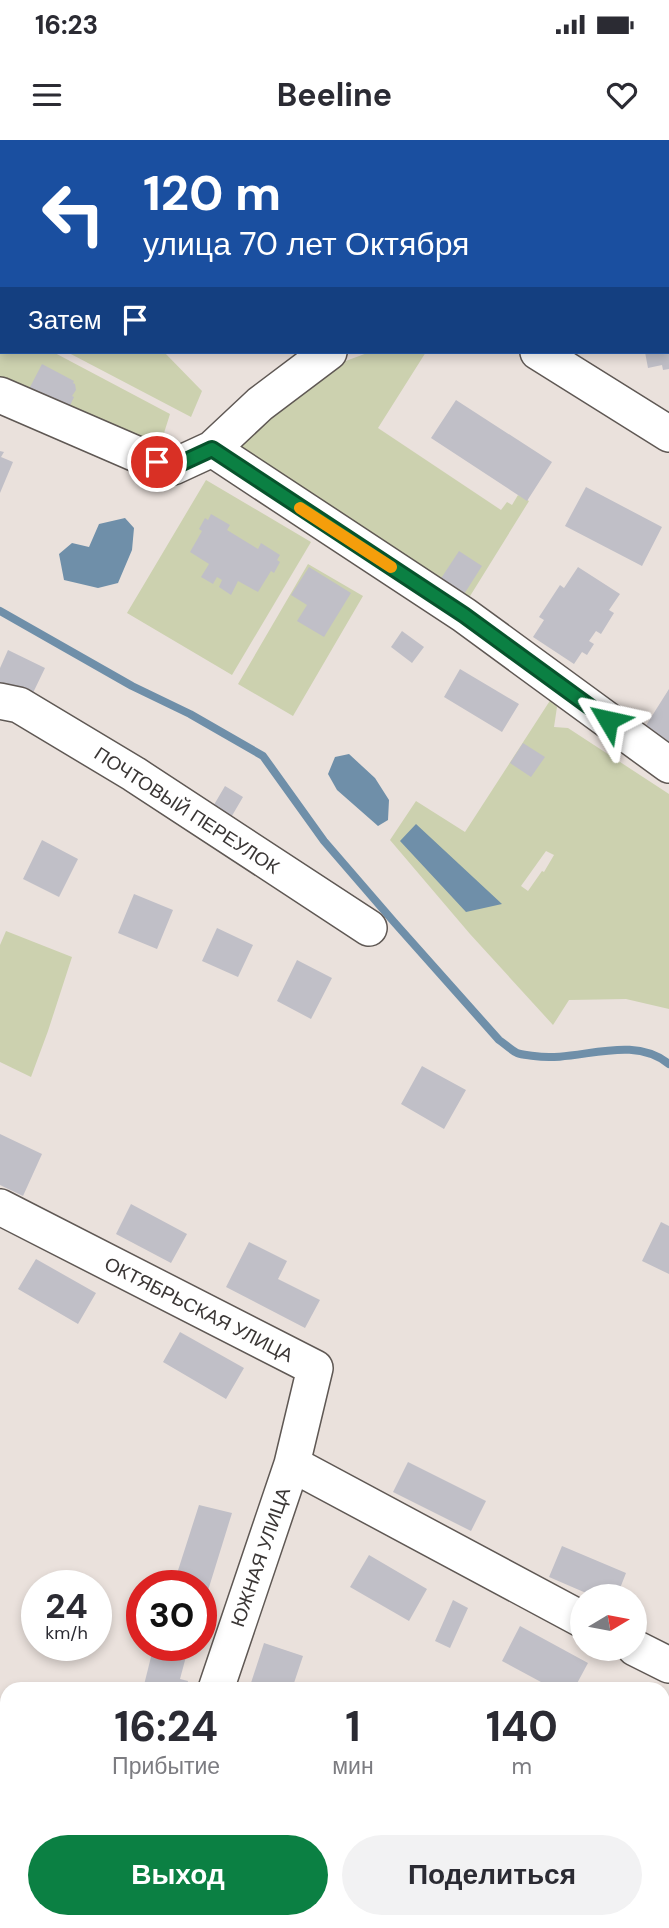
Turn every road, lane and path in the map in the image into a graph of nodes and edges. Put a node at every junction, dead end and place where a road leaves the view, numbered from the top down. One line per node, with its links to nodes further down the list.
1 (326, 354): 5 (street)
2 (541, 354): 4 (street)
3 (0, 395): 5 (street)
4 (669, 433)
5 (212, 449): 7 (street)
6 (0, 701): 8 (street, ПОЧТОВЫЙ ПЕРЕУЛОК)
7 (669, 765)
8 (369, 928)
9 (0, 1208): 10 (street, ОКТЯБРЬСКАЯ УЛИЦА)
10 (292, 1464): 11 (street); 14 (street, ЮЖНАЯ УЛИЦА)
11 (570, 1613)
12 (648, 1654): 13 (street)
13 (669, 1665)
14 (218, 1682)

